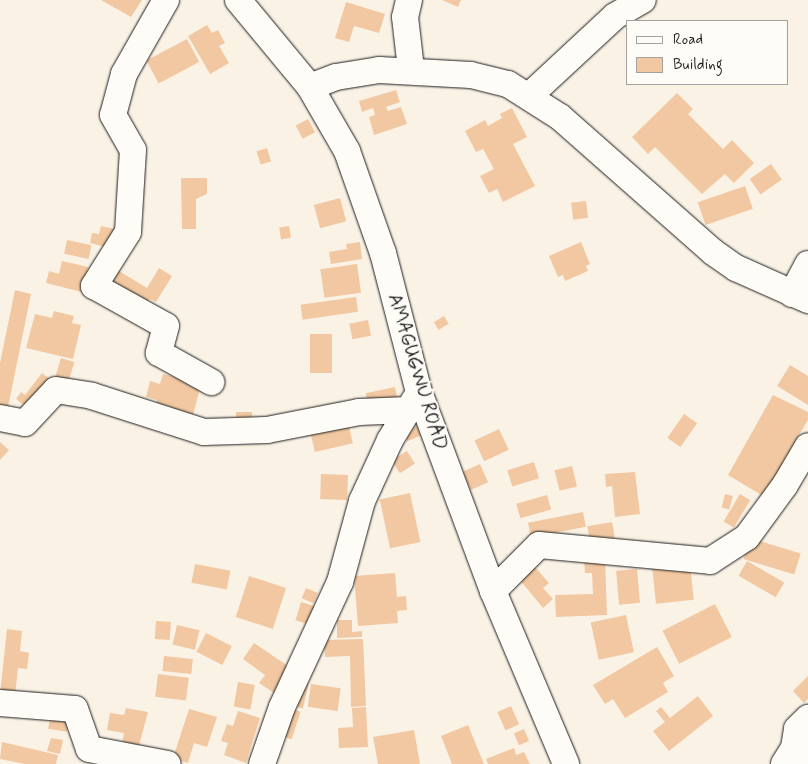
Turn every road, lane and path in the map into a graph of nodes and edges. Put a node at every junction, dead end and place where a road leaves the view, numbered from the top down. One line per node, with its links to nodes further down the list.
1 (166, 0): 10 (street)
2 (238, 0): 6 (street, AMAGUGWU ROAD)
3 (409, 0): 5 (street)
4 (643, 0): 7 (street)
5 (411, 69): 6 (street); 7 (street)
6 (310, 87): 11 (street, AMAGUGWU ROAD)
7 (530, 96): 9 (street)
8 (808, 264): 9 (street)
9 (800, 297)
10 (211, 382)
11 (414, 401): 12 (street); 14 (street, AMAGUGWU ROAD); 19 (street)
12 (0, 418)
13 (808, 446): 14 (street)
14 (493, 591): 20 (street, AMAGUGWU ROAD)
15 (0, 703): 18 (street)
16 (808, 718): 17 (street)
17 (795, 756)
18 (168, 764)
19 (262, 764)
20 (566, 764)

